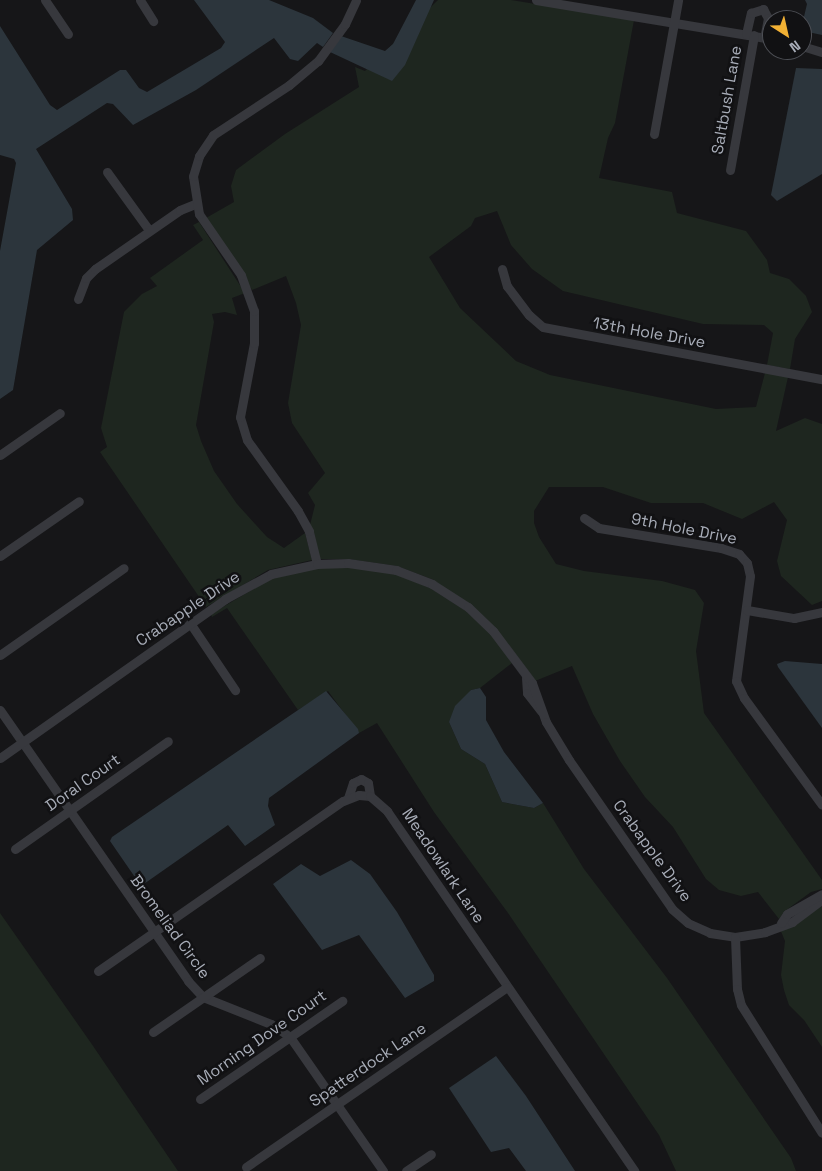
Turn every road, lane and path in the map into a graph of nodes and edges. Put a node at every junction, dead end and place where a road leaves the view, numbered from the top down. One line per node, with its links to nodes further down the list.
1 (45, 0): 10 (street)
2 (140, 0): 8 (street)
3 (356, 0): 16 (street)
4 (536, 0): 6 (street)
5 (678, 0): 9 (street)
6 (579, 4): 9 (street)
7 (764, 10): 11 (street, Saltbush Lane)
8 (153, 22)
9 (675, 22): 11 (street); 13 (street)
10 (68, 34)
11 (750, 35): 12 (street); 14 (street, Saltbush Lane)
12 (762, 38)
13 (654, 134)
14 (730, 170)
15 (107, 172): 17 (street)
16 (195, 204): 17 (street); 26 (street)
17 (149, 230): 19 (street)
18 (502, 268): 20 (street, 13th Hole Drive)
19 (78, 299)
20 (822, 379)
21 (60, 413): 22 (street)
22 (0, 455)
23 (79, 501): 25 (street)
24 (584, 518): 28 (street, 9th Hole Drive)
25 (0, 556)
26 (317, 564): 30 (street, Crabapple Drive); 47 (street, Crabapple Drive)
27 (124, 568): 31 (street)
28 (747, 610): 29 (street); 37 (street, 9th Hole Drive)
29 (822, 612)
30 (190, 623): 32 (street); 35 (street, Crabapple Drive)
31 (0, 655)
32 (235, 690)
33 (0, 710): 35 (street, Bromeliad Circle)
34 (168, 741): 41 (street, Doral Court)
35 (23, 742): 36 (street, Crabapple Drive); 41 (street, Bromeliad Circle)
36 (0, 758)
37 (819, 794): 40 (street, 9th Hole Drive)
38 (370, 796): 39 (street); 39 (street, Meadowlark Lane); 50 (street, Meadowlark Lane)
39 (348, 798): 46 (street)
40 (822, 804)
41 (70, 810): 42 (street, Doral Court); 46 (street, Bromeliad Circle)
42 (15, 848)
43 (822, 894): 45 (street, Crabapple Drive)
44 (822, 899): 45 (street, Crabapple Drive)
45 (781, 923): 47 (street, Crabapple Drive)
46 (153, 933): 49 (street); 51 (street, Bromeliad Circle)
47 (736, 937): 57 (street)
48 (260, 958): 51 (street)
49 (98, 971)
50 (507, 987): 56 (street, Spatterdock Lane); 62 (street, Meadowlark Lane)
51 (203, 997): 53 (street); 54 (street, Bromeliad Circle)
52 (342, 1001): 54 (street, Morning Dove Court)
53 (153, 1032)
54 (290, 1037): 55 (street, Morning Dove Court); 56 (street, Bromeliad Circle)
55 (200, 1099)
56 (337, 1104): 59 (street, Spatterdock Lane); 60 (street, Bromeliad Circle)
57 (822, 1133)
58 (431, 1154): 61 (street)
59 (246, 1167)
60 (383, 1171)
61 (406, 1171)
62 (634, 1171)

